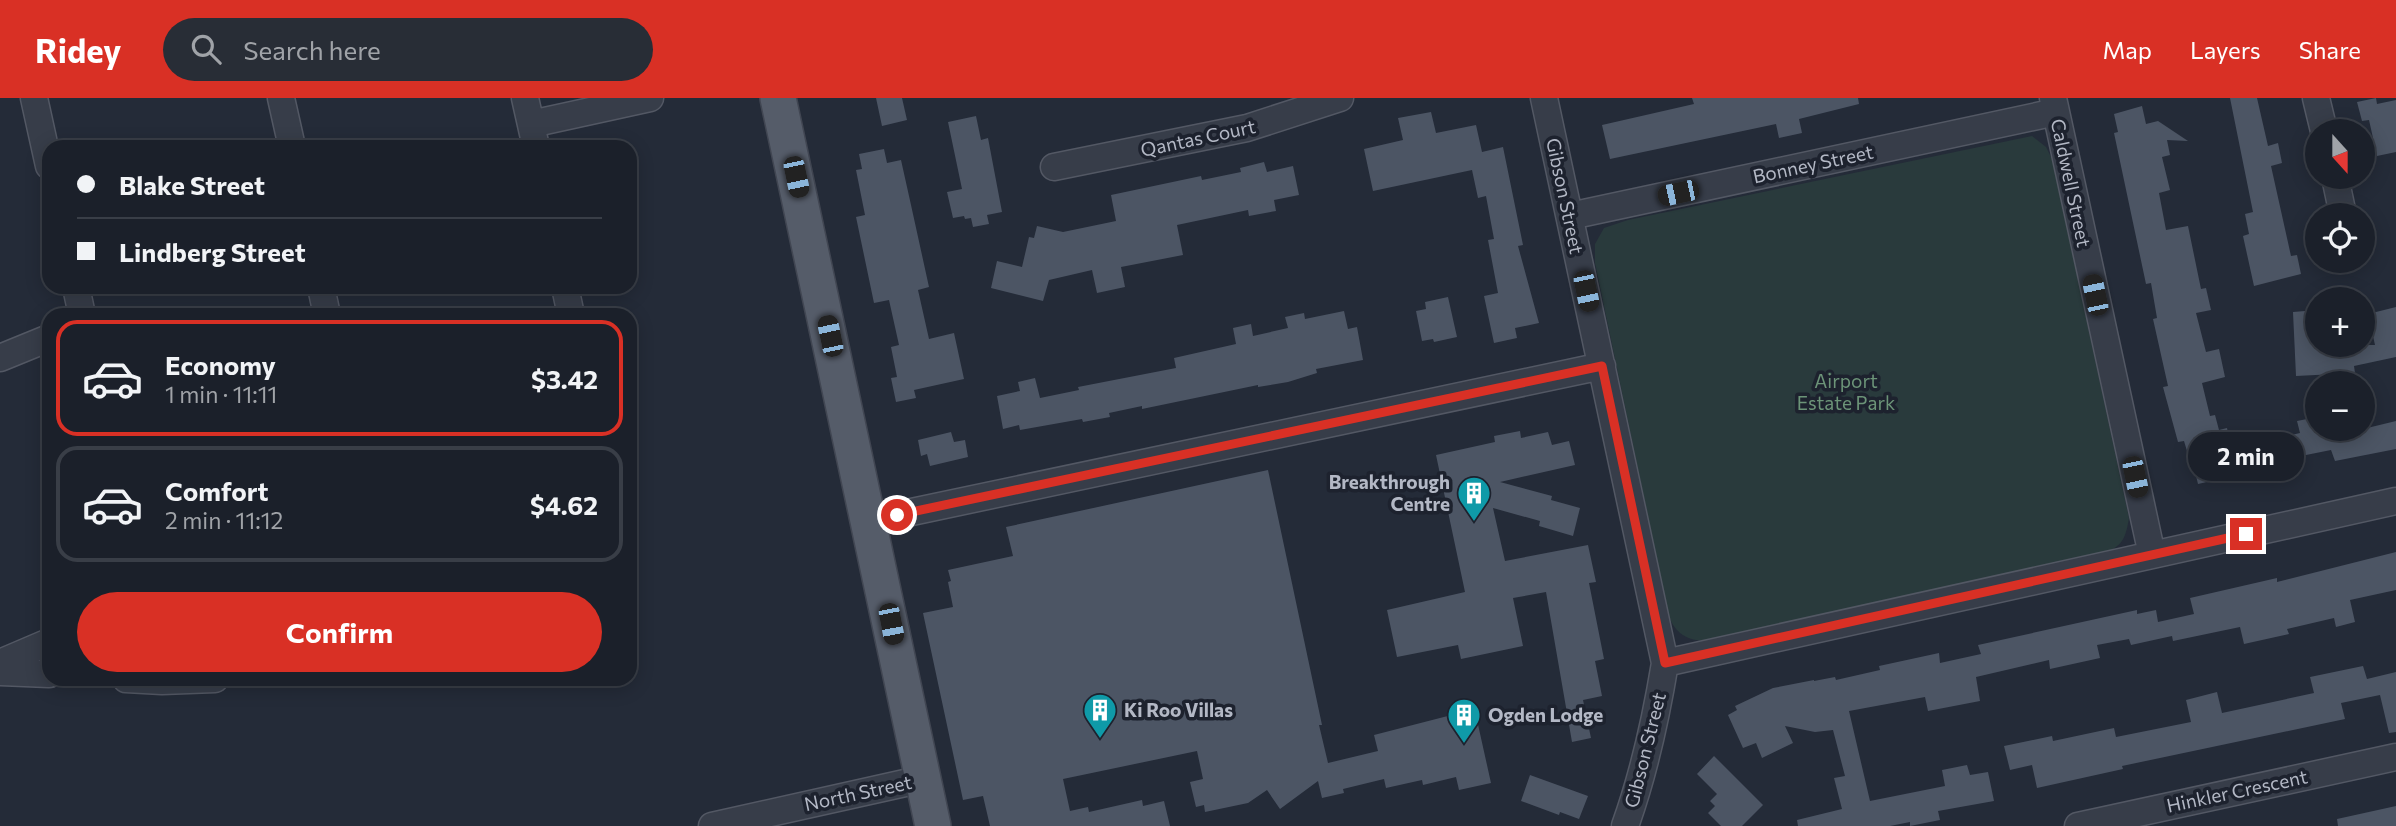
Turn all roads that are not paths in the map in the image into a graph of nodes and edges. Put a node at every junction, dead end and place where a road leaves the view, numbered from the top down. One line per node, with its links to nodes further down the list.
1 (34, 98): 12 (street)
2 (282, 98): 13 (street)
3 (525, 98): 11 (street)
4 (649, 98): 11 (street)
5 (778, 98): 20 (main road)
6 (1340, 98): 14 (street, Qantas Court)
7 (1544, 98): 15 (street, Gibson Street)
8 (2316, 98): 10 (street)
9 (2055, 105): 15 (street, Bonney Street); 21 (street, Caldwell Street)
10 (2321, 119)
11 (533, 136)
12 (43, 140)
13 (291, 140)
14 (1054, 167)
15 (1570, 216): 18 (street, Gibson Street)
16 (42, 341): 17 (street)
17 (0, 358)
18 (1602, 366): 20 (street); 24 (street, Gibson Street)
19 (2396, 501): 21 (street)
20 (869, 521): 28 (main road)
21 (2152, 555): 24 (street)
22 (42, 645): 23 (street)
23 (0, 663)
24 (1665, 663): 31 (street, Gibson Street)
25 (0, 672): 26 (street)
26 (42, 674)
27 (2396, 757): 32 (street, Hinkler Crescent)
28 (923, 779): 29 (street, North Street); 30 (main road)
29 (712, 826)
30 (933, 826)
31 (1625, 826)
32 (2078, 826)

